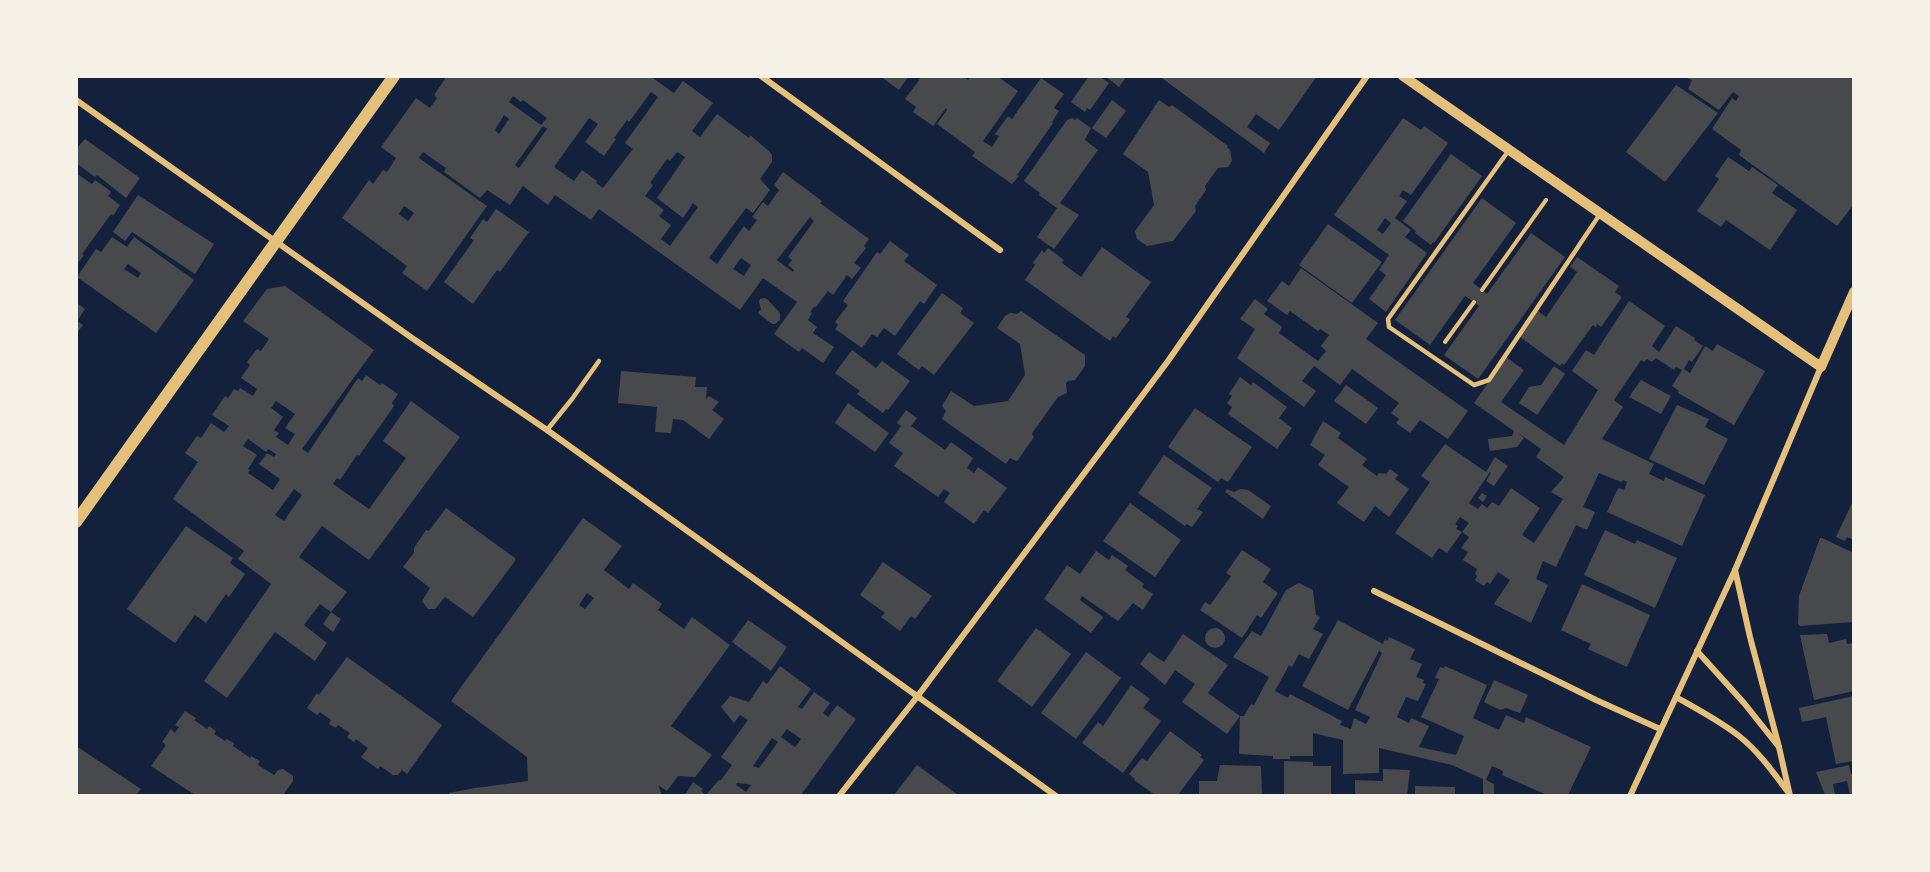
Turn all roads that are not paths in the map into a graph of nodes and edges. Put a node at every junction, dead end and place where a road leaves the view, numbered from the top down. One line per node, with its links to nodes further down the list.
1 (394, 76): 8 (main road)
2 (761, 76): 9 (street)
3 (1367, 76): 18 (street)
4 (1403, 76): 6 (street)
5 (76, 100): 8 (street)
6 (1509, 150): 7 (street); 7 (lane)
7 (1600, 214): 12 (street)
8 (277, 241): 13 (street); 14 (main road)
9 (1000, 250)
10 (1854, 292): 12 (street)
11 (599, 361): 13 (lane)
12 (1821, 367): 15 (street)
13 (547, 430): 18 (street)
14 (76, 522)
15 (1735, 570): 17 (street); 21 (street)
16 (1374, 591): 20 (street)
17 (1697, 651): 19 (street); 21 (street)
18 (917, 697): 22 (street); 23 (street)
19 (1676, 697): 20 (street); 25 (street)
20 (1660, 729): 24 (street)
21 (1779, 747): 25 (street)
22 (839, 795)
23 (1056, 795)
24 (1630, 795)
25 (1790, 795)

